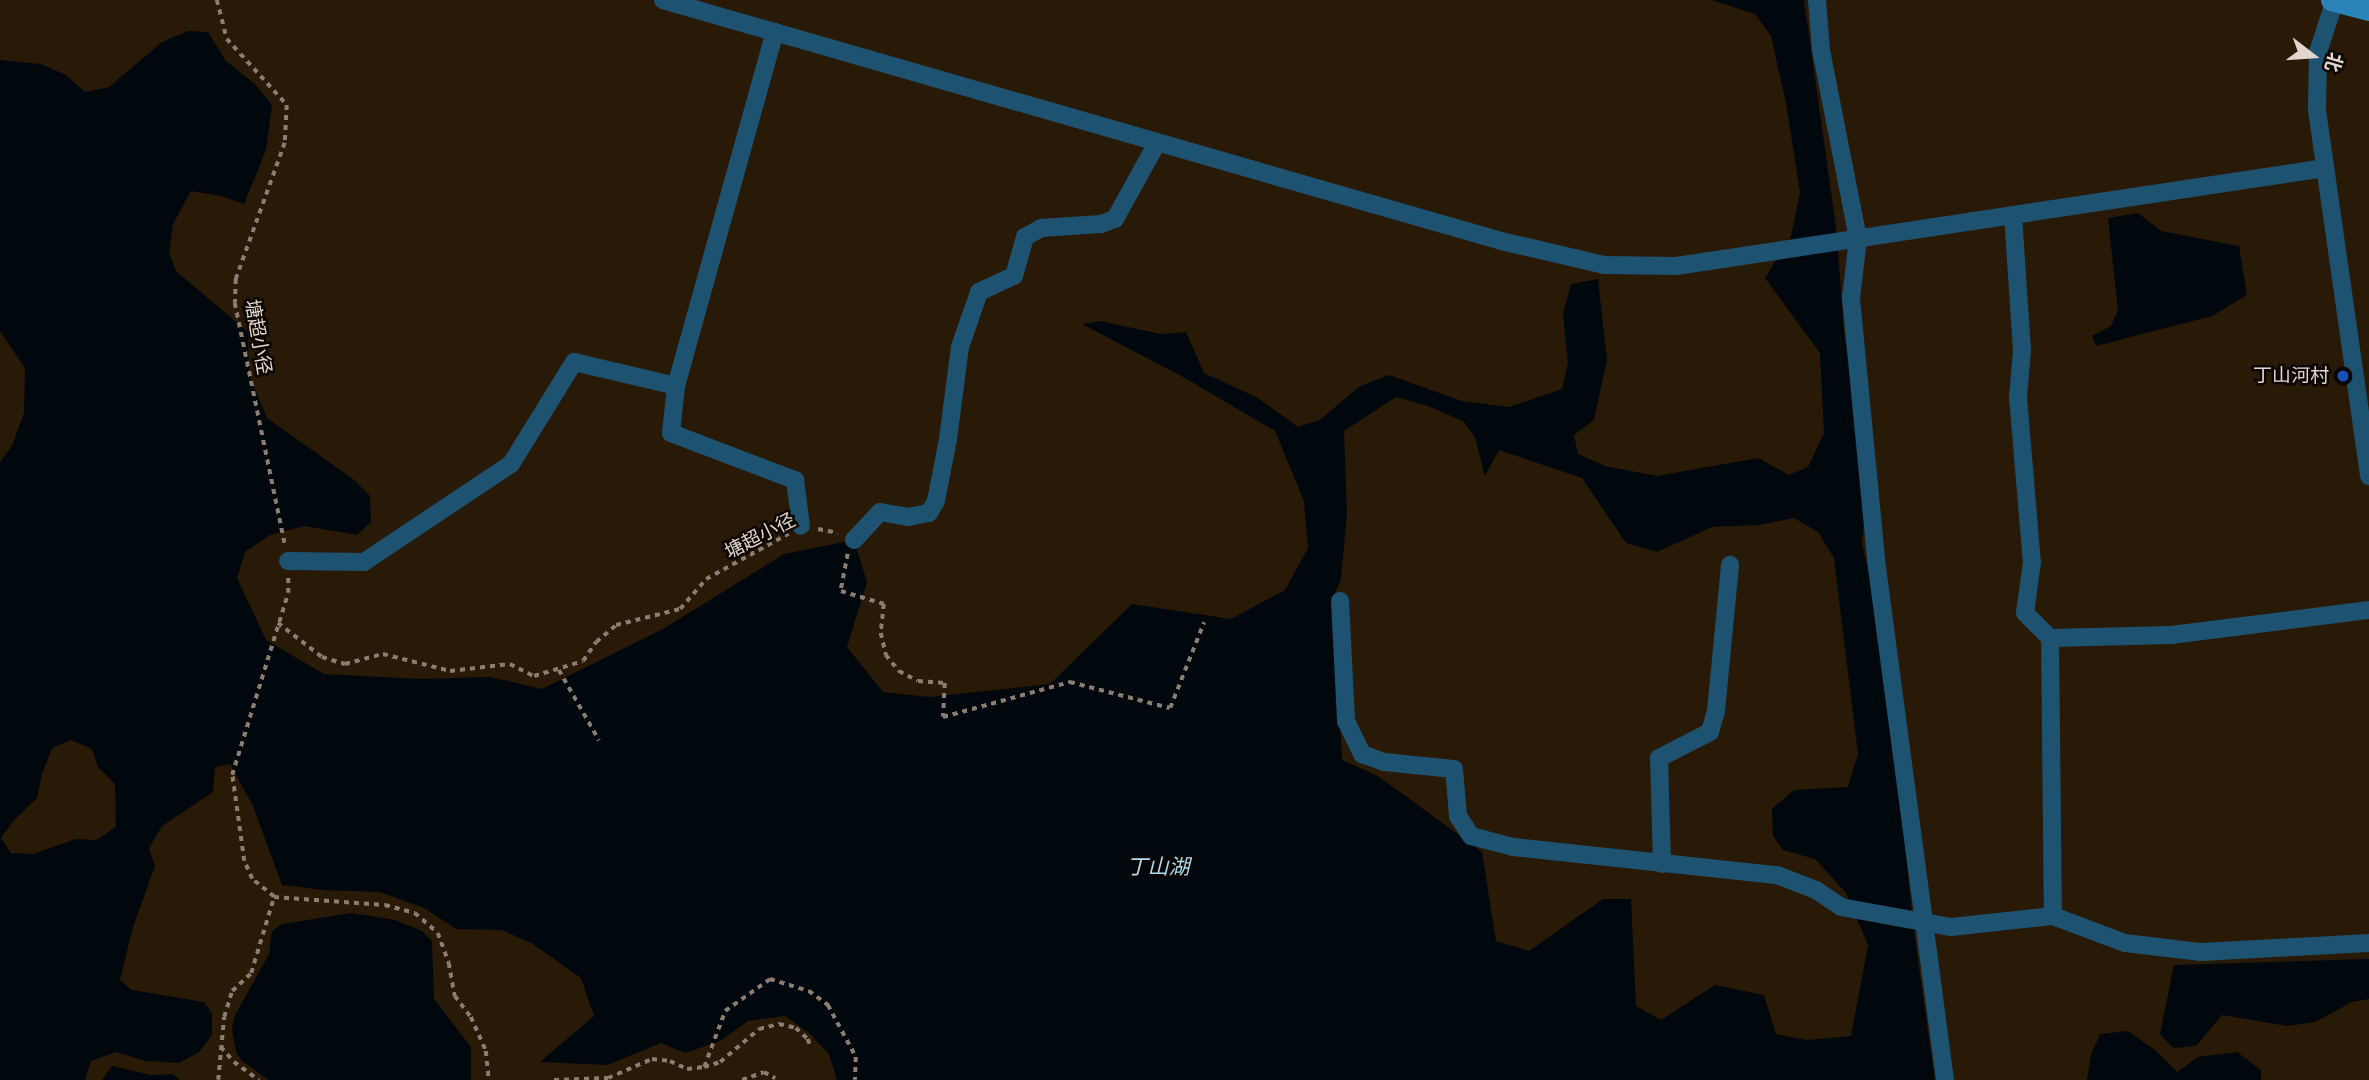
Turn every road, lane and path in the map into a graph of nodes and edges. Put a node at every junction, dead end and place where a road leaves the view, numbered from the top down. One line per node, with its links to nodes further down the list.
1 (217, 0): 15 (path, 塘超小径)
2 (663, 0): 6 (street)
3 (1817, 0): 10 (street)
4 (2333, 0): 5 (main road); 8 (street)
5 (2369, 10)
6 (775, 32): 7 (street); 11 (street)
7 (1157, 143): 10 (street); 14 (street)
8 (2325, 168): 9 (street); 12 (street)
9 (2013, 215): 10 (street); 21 (street)
10 (1858, 239): 27 (street)
11 (676, 386): 13 (street); 15 (street)
12 (2369, 475)
13 (801, 526): 14 (path, 塘超小径); 22 (path, 塘超小径)
14 (847, 541): 19 (path)
15 (288, 561): 20 (path, 塘超小径)
16 (1730, 565): 24 (street)
17 (1340, 601): 24 (street)
18 (2369, 610): 21 (street)
19 (1204, 622)
20 (278, 623): 22 (path, 塘超小径); 25 (path, 塘超小径)
21 (2050, 638): 26 (street)
22 (559, 670): 23 (path)
23 (599, 740)
24 (1662, 864): 27 (street)
25 (274, 897): 29 (path); 35 (path)
26 (2053, 916): 27 (street); 28 (street)
27 (1924, 923): 39 (street)
28 (2369, 943)
29 (221, 1047): 33 (path); 34 (path)
30 (811, 1048): 31 (path)
31 (704, 1067): 36 (path); 38 (path)
32 (775, 1078): 37 (path)
33 (218, 1080)
34 (259, 1080)
35 (489, 1080)
36 (554, 1080)
37 (742, 1080)
38 (855, 1080)
39 (1945, 1080)

